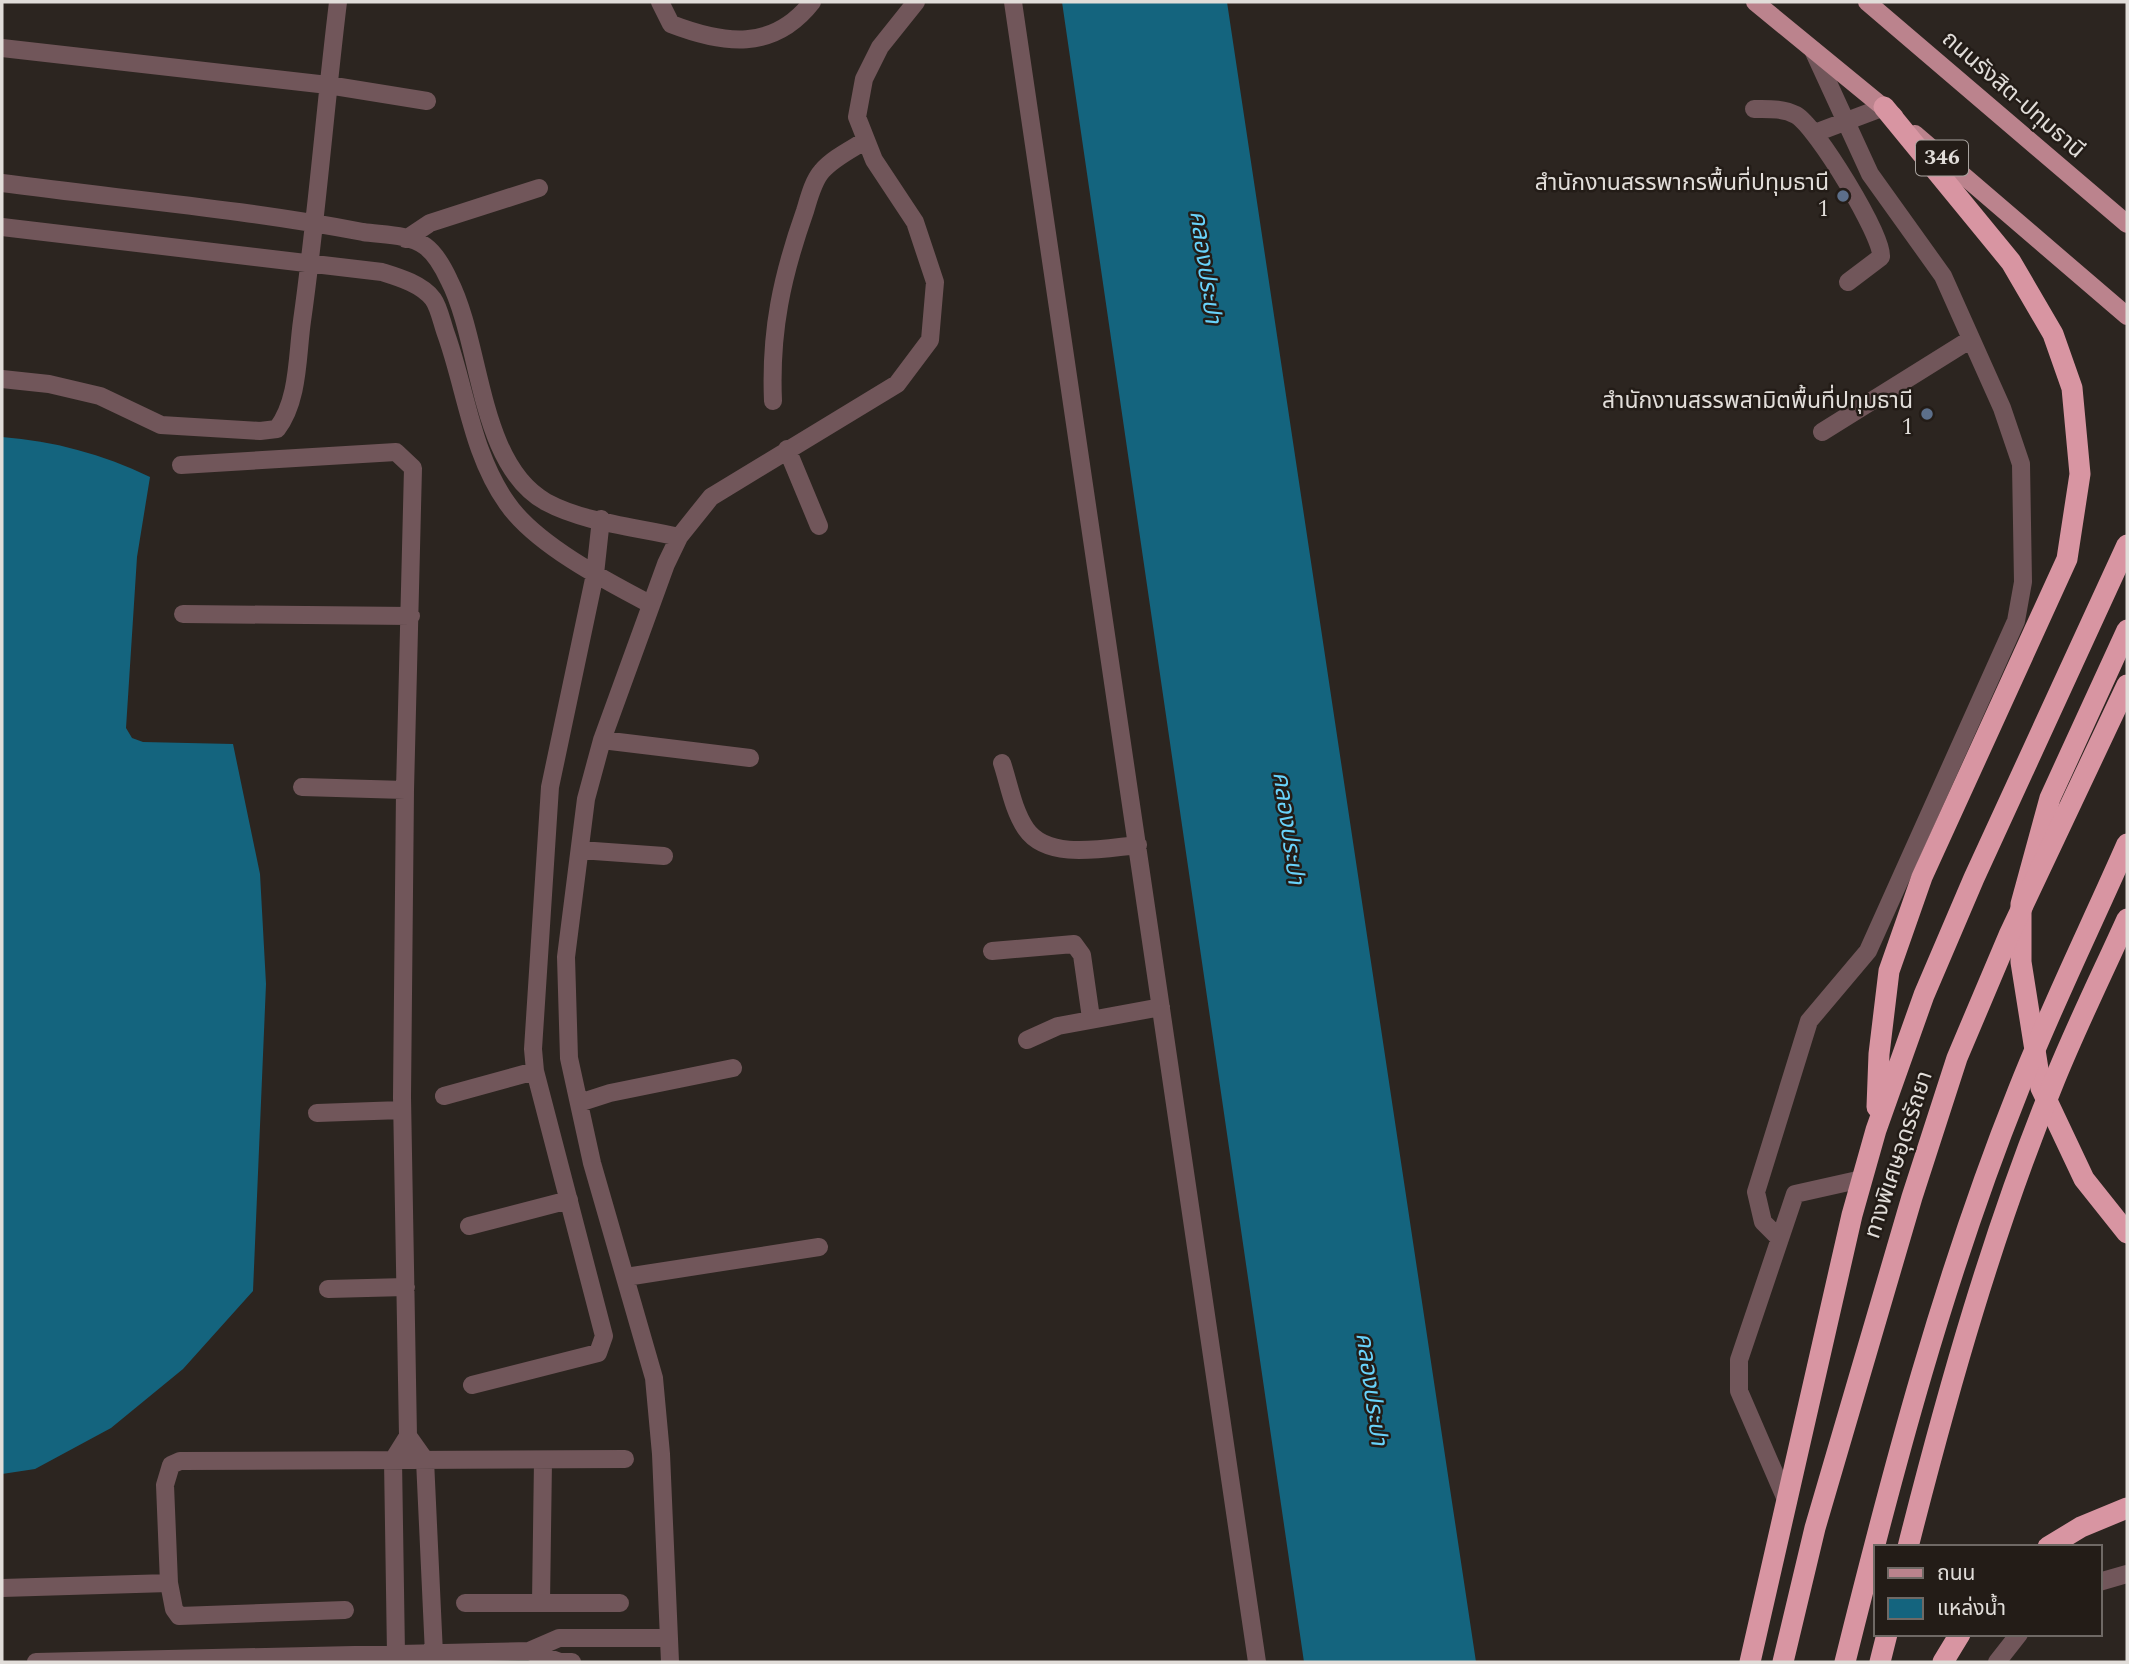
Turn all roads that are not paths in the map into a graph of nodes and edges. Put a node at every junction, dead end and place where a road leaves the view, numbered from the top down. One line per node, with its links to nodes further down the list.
1 (338, 2): 10 (street)
2 (660, 2): 3 (street)
3 (812, 2)
4 (916, 2): 16 (street)
5 (1013, 2): 48 (street)
6 (1755, 2): 9 (main road, 346)
7 (1867, 2): 20 (main road, ถนนรังสิต-ปทุมธานี)
8 (2, 48): 10 (street)
9 (1813, 50): 12 (main road, 346); 14 (street)
10 (328, 85): 11 (street); 19 (street)
11 (427, 101)
12 (1884, 107): 14 (street); 25 (main road, 346); 62 (highway)
13 (1754, 109): 15 (street)
14 (1845, 120): 15 (street); 26 (street)
15 (1815, 134): 24 (street)
16 (866, 140): 28 (street); 30 (street)
17 (2, 183): 19 (street)
18 (539, 188): 22 (street)
19 (314, 222): 22 (street); 23 (street)
20 (2127, 225)
21 (2, 227): 23 (street)
22 (407, 239): 32 (street)
23 (310, 265): 27 (street); 36 (street)
24 (1848, 282)
25 (2127, 316)
26 (1971, 339): 29 (street); 67 (street)
27 (2, 379)
28 (773, 401)
29 (1822, 432)
30 (787, 449): 33 (street); 34 (street)
31 (181, 465): 39 (street)
32 (601, 519): 34 (street); 36 (street)
33 (819, 526)
34 (679, 537): 37 (street)
35 (2127, 545): 62 (highway)
36 (595, 574): 37 (street); 57 (street)
37 (650, 604): 42 (street)
38 (183, 614): 39 (street)
39 (411, 616): 46 (street)
40 (2127, 630): 66 (highway)
41 (2127, 685): 104 (highway, ทางพิเศษอุดรรัถยา, bridge)
42 (602, 740): 43 (street); 49 (street)
43 (750, 758)
44 (1002, 763): 48 (street)
45 (302, 787): 46 (street)
46 (405, 790): 60 (street)
47 (2127, 844): 80 (highway, bridge)
48 (1138, 845): 53 (street)
49 (580, 850): 50 (street); 59 (street)
50 (664, 856)
51 (2127, 919): 81 (highway, bridge)
52 (992, 951): 54 (street)
53 (1161, 1007): 54 (street); 102 (street)
54 (1091, 1018): 55 (street)
55 (1027, 1040)
56 (733, 1068): 59 (street)
57 (535, 1071): 58 (street); 64 (street)
58 (444, 1096)
59 (579, 1103): 69 (street)
60 (402, 1110): 61 (street); 70 (street)
61 (317, 1113)
62 (1876, 1130): 63 (highway)
63 (1862, 1179): 67 (street); 78 (highway)
64 (569, 1200): 65 (street); 72 (street)
65 (469, 1226)
66 (2127, 1233)
67 (1780, 1239): 78 (street)
68 (819, 1247): 69 (street)
69 (626, 1277): 95 (street)
70 (406, 1286): 71 (street); 73 (street)
71 (328, 1289)
72 (472, 1385)
73 (408, 1436): 75 (street); 76 (street)
74 (625, 1459): 77 (street)
75 (393, 1460): 76 (street); 86 (street); 97 (street)
76 (425, 1460): 77 (street); 98 (street)
77 (543, 1460): 89 (street)
78 (1787, 1502): 103 (highway)
79 (2127, 1508): 82 (highway)
80 (1875, 1545)
81 (1909, 1545)
82 (2051, 1545)
83 (1874, 1549): 105 (highway, bridge)
84 (2127, 1574): 85 (street)
85 (2101, 1581)
86 (169, 1583): 87 (street); 91 (street)
87 (2, 1588)
88 (465, 1603): 89 (street)
89 (541, 1603): 90 (street)
90 (620, 1603)
91 (345, 1610)
92 (1886, 1636): 106 (highway)
93 (1959, 1636): 107 (highway)
94 (2017, 1636): 108 (street)
95 (668, 1638): 96 (street); 101 (street)
96 (529, 1651): 98 (street); 100 (street)
97 (396, 1654): 98 (street); 99 (street)
98 (434, 1654)
99 (36, 1662)
100 (572, 1662)
101 (670, 1662)
102 (1256, 1662)
103 (1750, 1662)
104 (1783, 1662)
105 (1845, 1662)
106 (1880, 1662)
107 (1943, 1662)
108 (1997, 1662)

